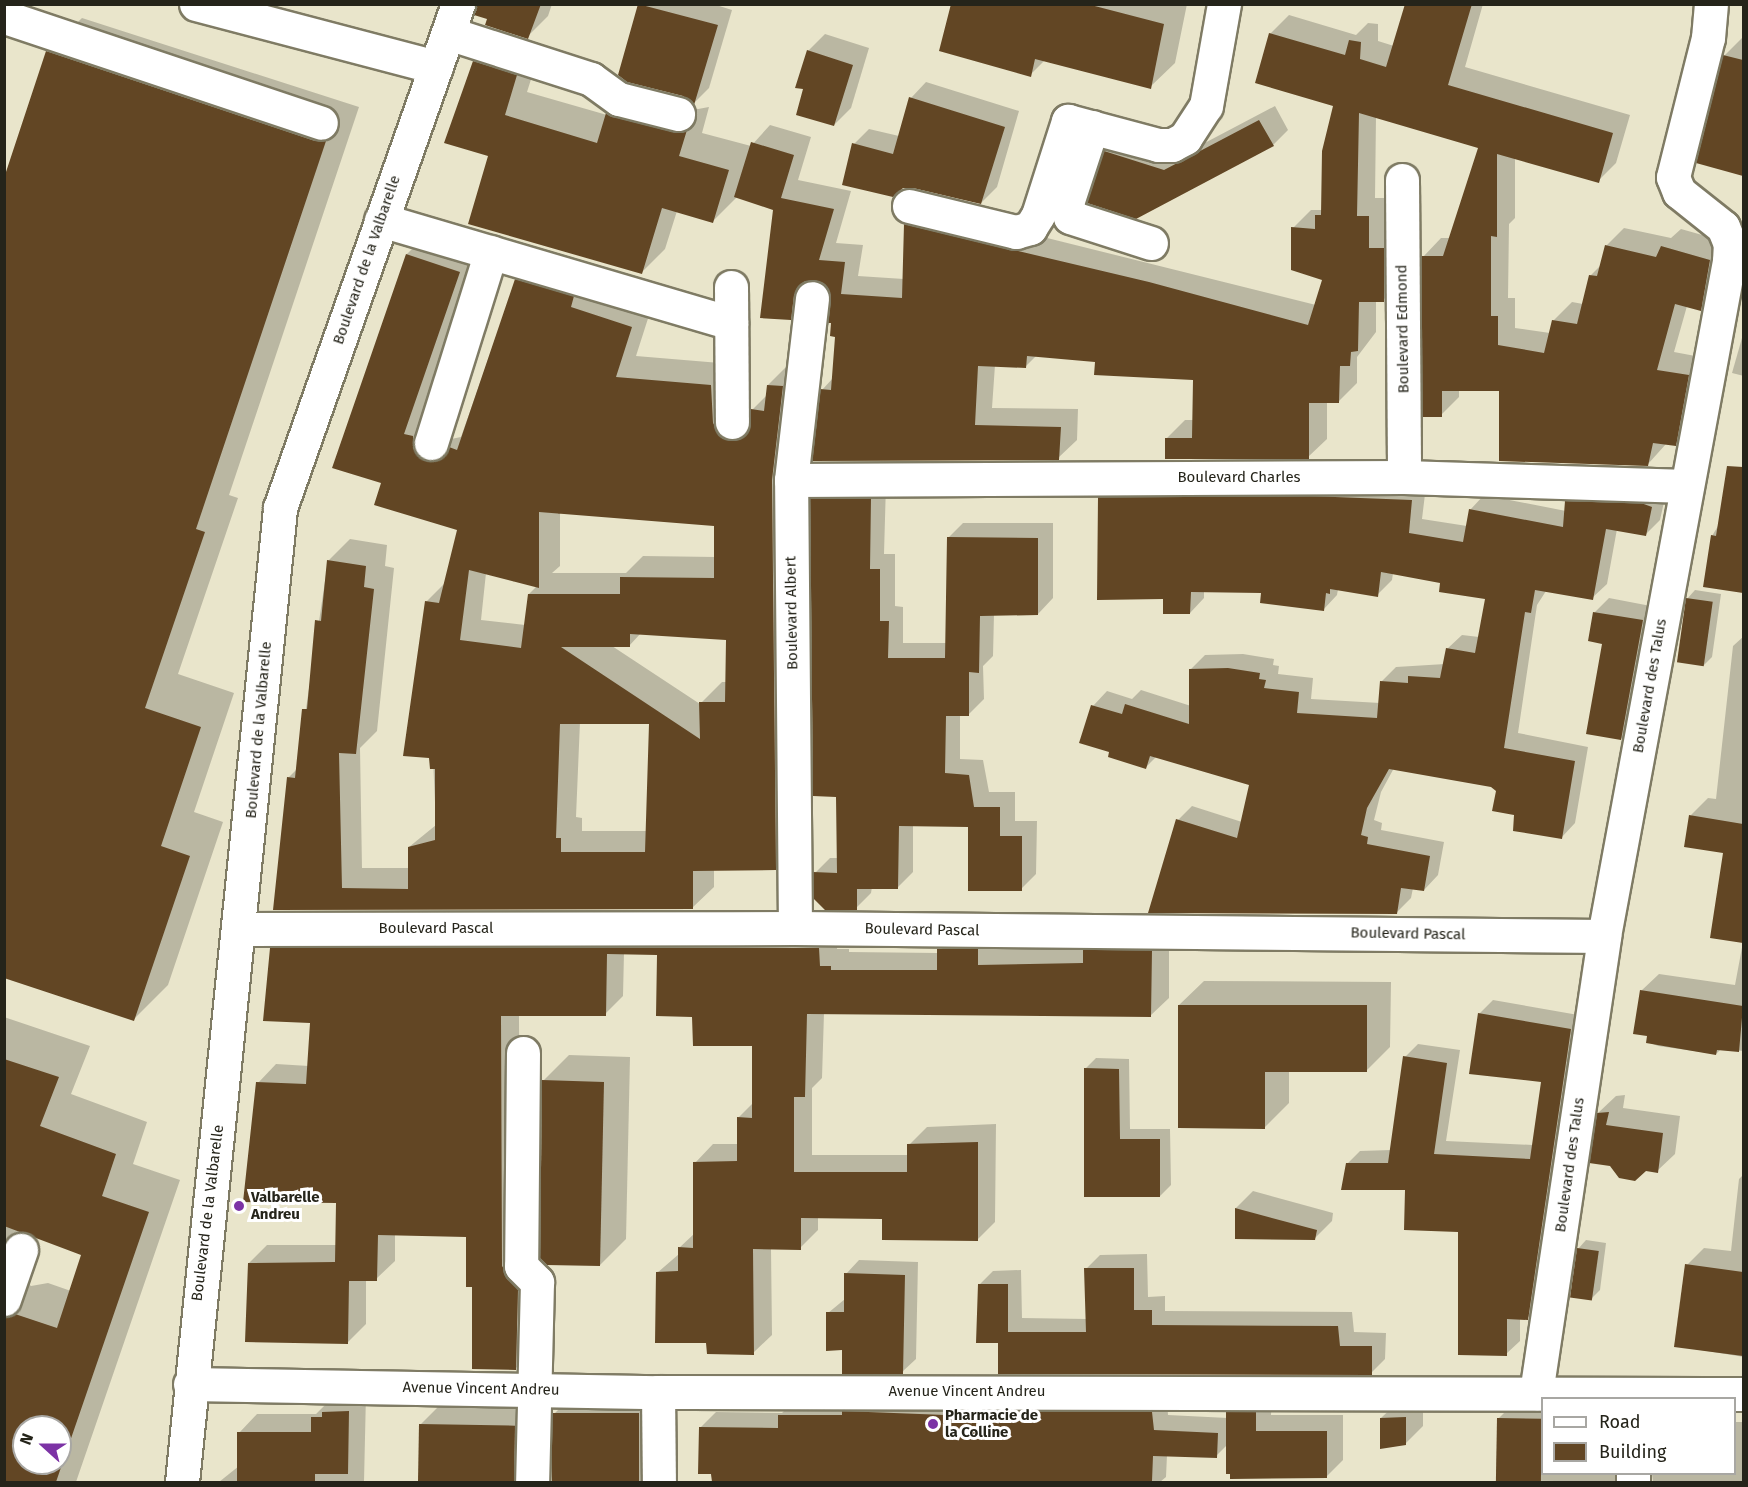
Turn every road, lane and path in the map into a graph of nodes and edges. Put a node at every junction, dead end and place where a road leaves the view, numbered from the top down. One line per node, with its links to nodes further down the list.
1 (14, 4): 5 (street)
2 (196, 4): 7 (street)
3 (1224, 4): 10 (street)
4 (1711, 4): 23 (street, Boulevard des Talus)
5 (5, 18): 9 (street)
6 (453, 19): 7 (street, Boulevard de la Valbarelle); 8 (street)
7 (436, 68): 13 (street, Boulevard de la Valbarelle)
8 (678, 114)
9 (321, 123)
10 (1092, 127): 12 (street); 14 (street)
11 (1402, 180): 21 (street, Boulevard Edmond)
12 (909, 206)
13 (381, 220): 15 (street); 25 (street, Boulevard de la Valbarelle)
14 (1151, 243)
15 (491, 252): 18 (street); 20 (street)
16 (731, 287): 18 (street)
17 (812, 298): 22 (street, Boulevard Albert)
18 (732, 323): 19 (street)
19 (732, 422)
20 (431, 443)
21 (1404, 477): 22 (street, Boulevard Charles); 23 (street, Boulevard Charles)
22 (791, 480): 24 (street, Boulevard Albert)
23 (1687, 486): 26 (street, Boulevard des Talus)
24 (795, 928): 25 (street, Boulevard Pascal); 26 (street, Boulevard Pascal)
25 (240, 929): 30 (street, Boulevard de la Valbarelle)
26 (1604, 936): 33 (street, Boulevard des Talus)
27 (523, 1053): 31 (street)
28 (21, 1250): 29 (street)
29 (4, 1299)
30 (190, 1384): 31 (street, Avenue Vincent Andreu); 36 (street, Boulevard de la Valbarelle)
31 (534, 1390): 32 (street, Avenue Vincent Andreu); 37 (street)
32 (658, 1392): 33 (street, Avenue Vincent Andreu); 38 (street)
33 (1536, 1393): 35 (street, Avenue Vincent Andreu)
34 (1743, 1394): 35 (street, Avenue Vincent Andreu)
35 (1633, 1396)
36 (182, 1482)
37 (532, 1482)
38 (659, 1482)

